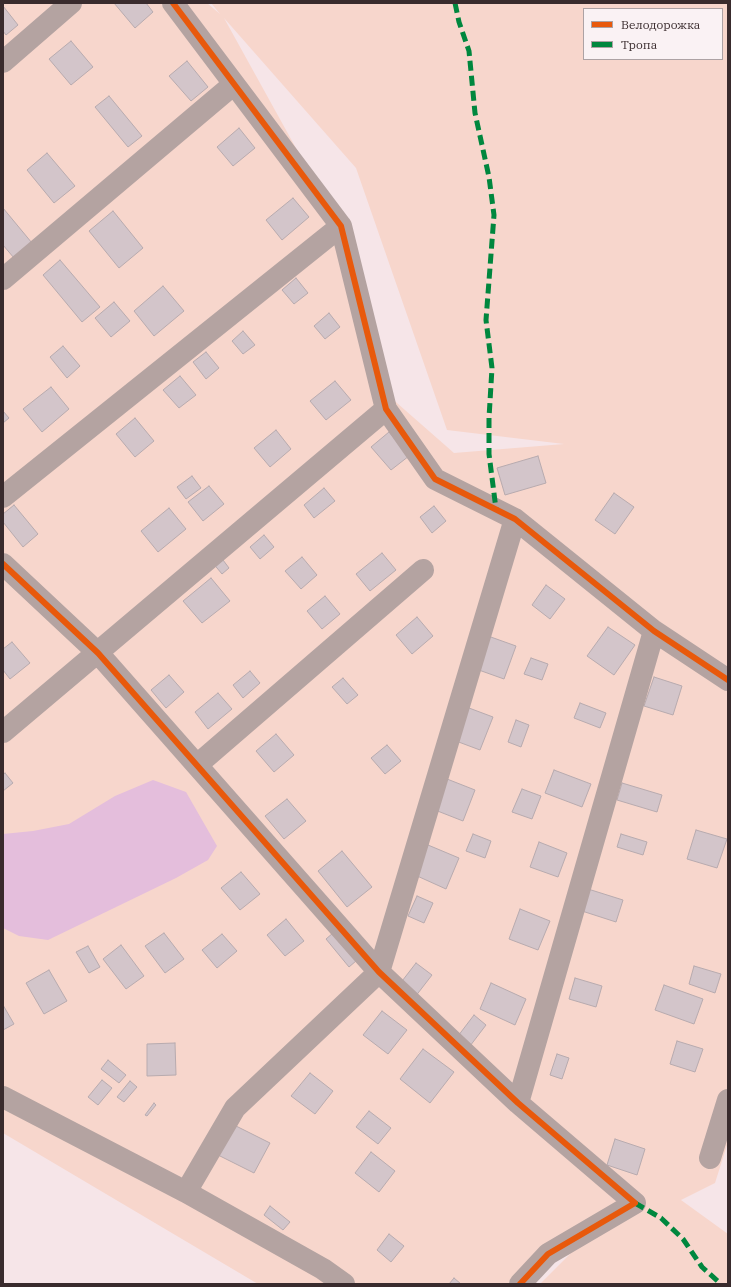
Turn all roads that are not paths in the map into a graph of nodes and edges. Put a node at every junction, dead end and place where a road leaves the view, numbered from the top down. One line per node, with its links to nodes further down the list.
1 (71, 3): 3 (street)
2 (173, 3): 4 (street)
3 (3, 62)
4 (234, 84): 5 (street); 6 (street)
5 (341, 226): 7 (street); 8 (street)
6 (3, 279)
7 (386, 409): 9 (street); 13 (street)
8 (3, 496)
9 (515, 519): 12 (street); 17 (street)
10 (3, 564): 13 (street)
11 (423, 570): 16 (street)
12 (654, 631): 14 (street); 20 (street)
13 (98, 653): 15 (street); 16 (street)
14 (728, 680)
15 (3, 732)
16 (197, 765): 17 (street)
17 (379, 972): 20 (street); 22 (street)
18 (3, 1097): 22 (street)
19 (728, 1100): 21 (street)
20 (518, 1103): 24 (street)
21 (710, 1158)
22 (186, 1192): 23 (street)
23 (344, 1284)
24 (520, 1284)

